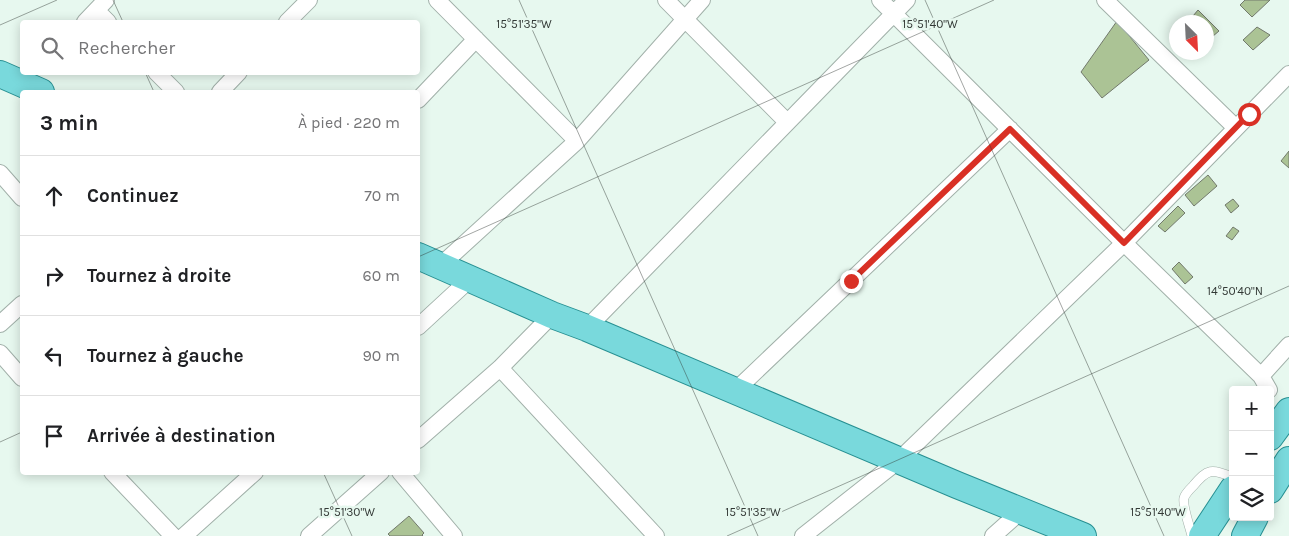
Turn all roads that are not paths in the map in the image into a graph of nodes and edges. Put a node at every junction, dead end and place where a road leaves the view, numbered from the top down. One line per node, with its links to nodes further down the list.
1 (309, 0): 13 (street)
2 (438, 0): 14 (street)
3 (666, 0): 10 (street)
4 (702, 0): 10 (street)
5 (880, 0): 9 (street)
6 (907, 0): 9 (street)
7 (1105, 0): 24 (street)
8 (101, 5): 11 (street); 12 (street)
9 (894, 14): 23 (street); 25 (street)
10 (686, 19): 23 (street); 26 (street)
11 (87, 20)
12 (107, 20)
13 (290, 20)
14 (476, 38): 22 (street); 26 (street)
15 (0, 74): 19 (main road)
16 (1289, 74): 24 (street)
17 (159, 75): 20 (street)
18 (236, 75): 21 (street)
19 (35, 83)
20 (174, 90)
21 (222, 90)
22 (420, 98)
23 (787, 122): 36 (street)
24 (1236, 128): 29 (street)
25 (1010, 129): 29 (street); 42 (street)
26 (577, 141): 30 (street)
27 (0, 173): 28 (street)
28 (20, 196)
29 (1124, 243): 41 (street); 47 (street)
30 (429, 261): 31 (main road)
31 (470, 280): 33 (main road); 35 (street)
32 (20, 306): 34 (street)
33 (552, 315): 36 (main road); 39 (street)
34 (0, 324)
35 (420, 325)
36 (587, 328): 42 (main road)
37 (1289, 345): 41 (street)
38 (0, 353): 40 (street)
39 (500, 368): 45 (street); 63 (street)
40 (20, 376)
41 (1267, 386)
42 (735, 391): 47 (main road)
43 (1274, 404): 44 (street)
44 (1281, 422)
45 (420, 438)
46 (1289, 460): 54 (main road)
47 (898, 461): 57 (main road); 64 (street)
48 (115, 475): 59 (street)
49 (252, 475): 60 (street)
50 (378, 475): 61 (street)
51 (403, 475): 62 (street)
52 (1230, 476): 67 (lane)
53 (1289, 483): 55 (street)
54 (1274, 484)
55 (1274, 493)
56 (1229, 495): 68 (main road)
57 (1021, 511): 65 (street); 66 (main road)
58 (1253, 521): 69 (main road)
59 (173, 536)
60 (184, 536)
61 (309, 536)
62 (454, 536)
63 (656, 536)
64 (803, 536)
65 (993, 536)
66 (1083, 536)
67 (1192, 536)
68 (1202, 536)
69 (1245, 536)

